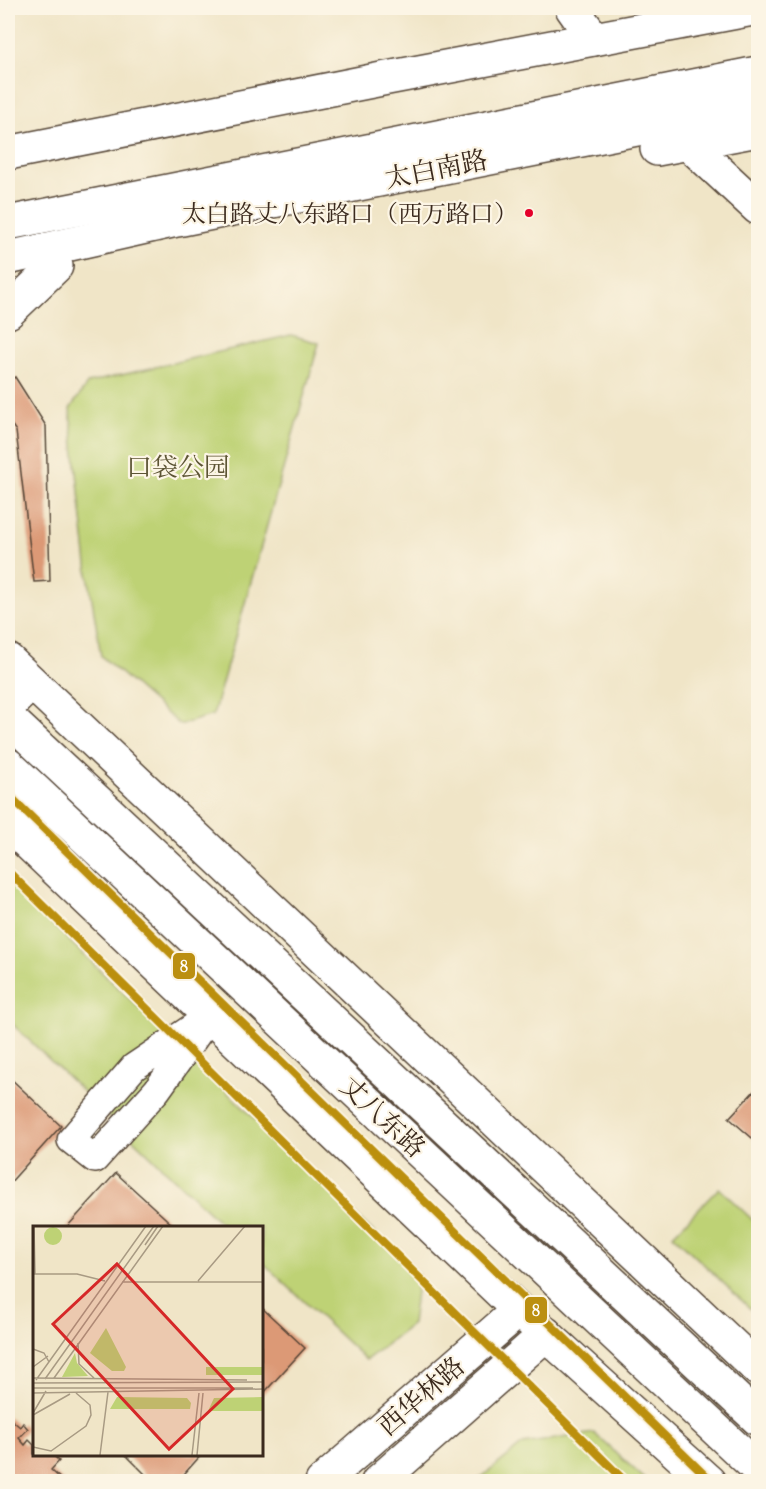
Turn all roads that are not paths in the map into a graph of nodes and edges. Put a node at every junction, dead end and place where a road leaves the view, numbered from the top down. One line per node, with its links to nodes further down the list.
1 (572, 8): 3 (main road)
2 (759, 8): 3 (main road)
3 (594, 39): 8 (main road)
4 (759, 73): 10 (main road, 太白南路)
5 (759, 105): 11 (main road, 太白南路)
6 (759, 130): 7 (main road, 太白南路)
7 (688, 142): 9 (main road); 12 (main road, 太白南路)
8 (8, 153)
9 (759, 208)
10 (8, 223)
11 (8, 258)
12 (56, 266): 13 (main road, 太白南路); 14 (main road)
13 (8, 277)
14 (8, 312)
15 (8, 660): 16 (main road)
16 (31, 683): 17 (main road); 24 (main road)
17 (8, 706)
18 (8, 718): 25 (main road, 丈八东路)
19 (8, 765): 26 (main road, 丈八东路)
20 (8, 824): 21 (main road)
21 (210, 1016): 21 (street); 22 (main road)
22 (519, 1310): 23 (main road); 27 (main road, 西华林路)
23 (546, 1334): 28 (main road, 西华林路); 29 (main road)
24 (759, 1369)
25 (759, 1419)
26 (759, 1469)
27 (322, 1482)
28 (378, 1482)
29 (709, 1482)

